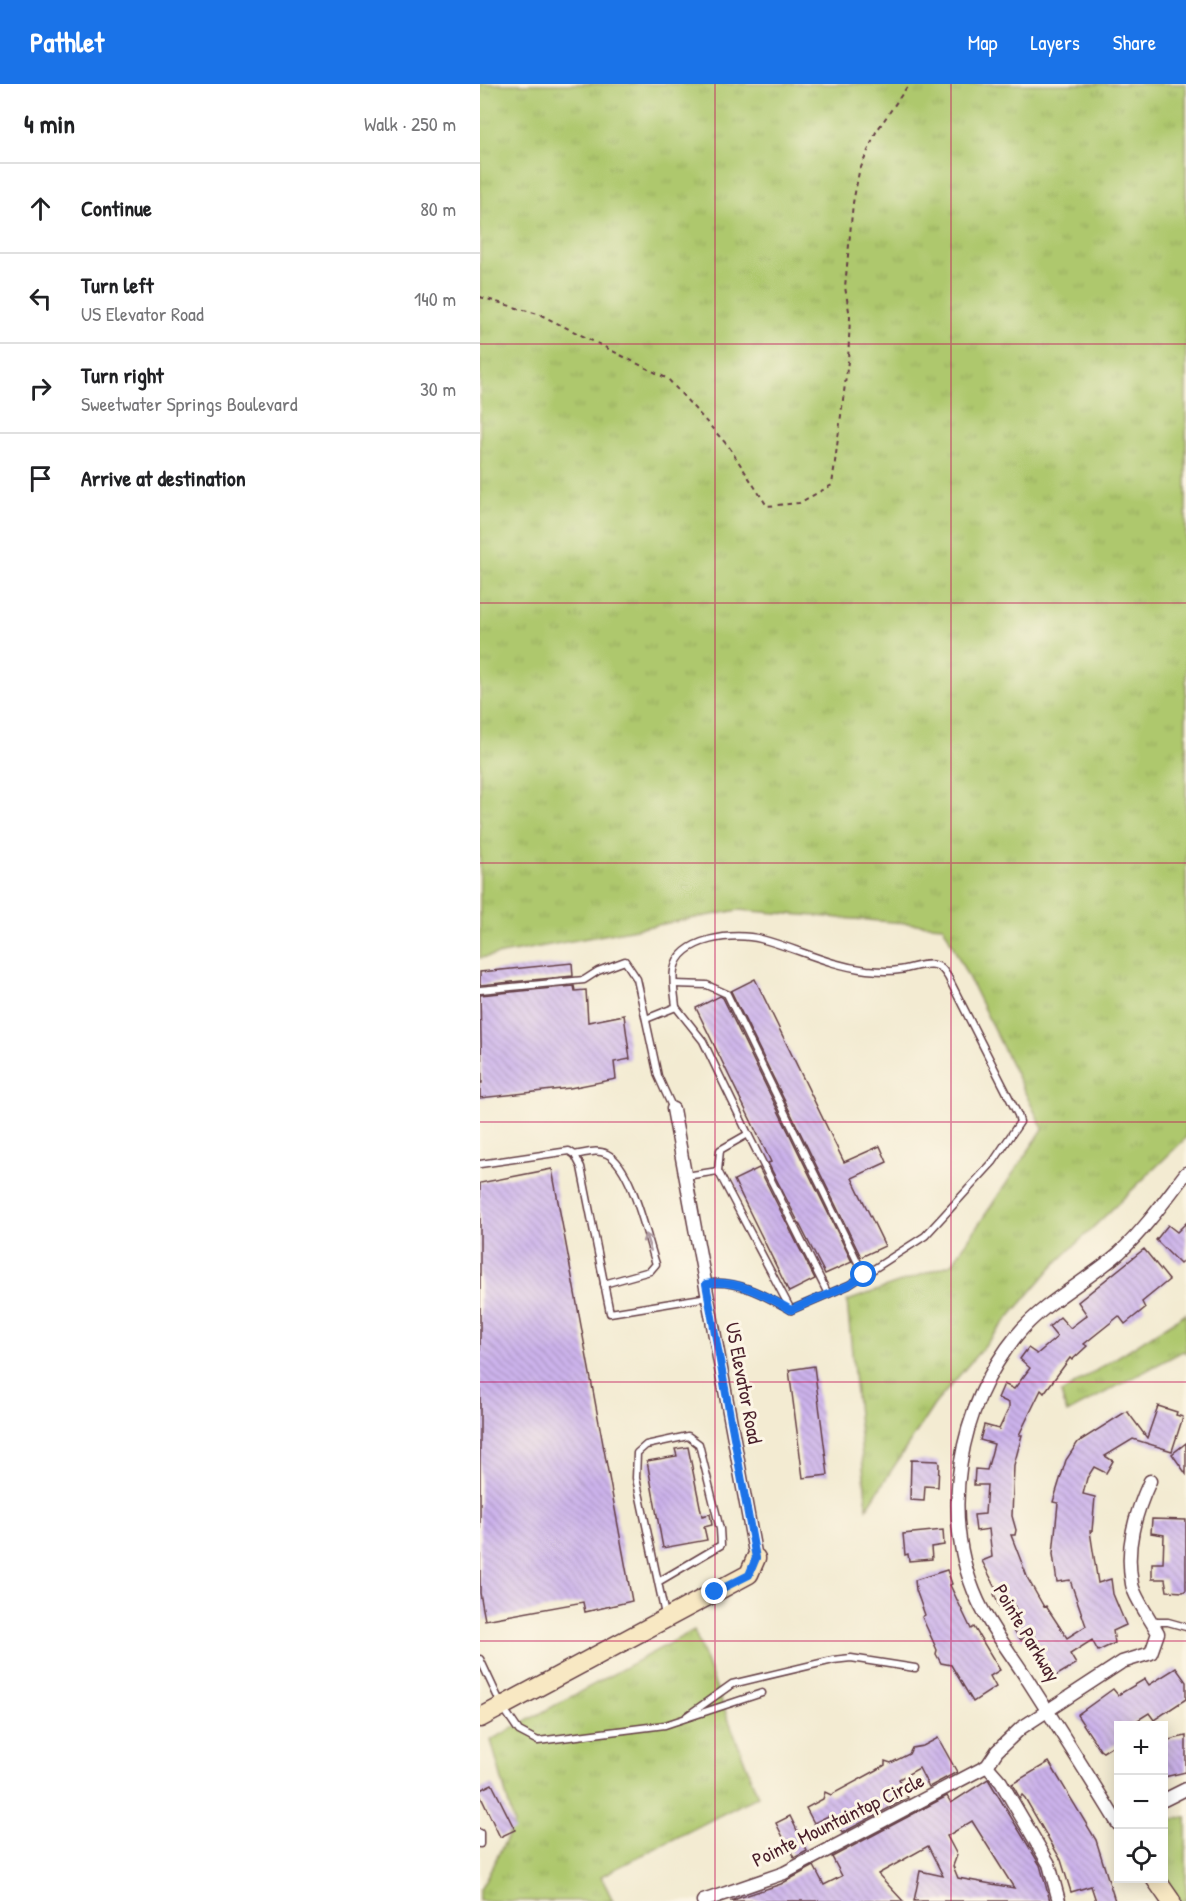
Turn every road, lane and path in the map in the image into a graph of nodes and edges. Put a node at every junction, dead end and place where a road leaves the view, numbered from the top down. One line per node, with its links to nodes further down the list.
1 (909, 84): 2 (path)
2 (480, 297)
3 (674, 984): 5 (lane); 14 (lane); 14 (lane)
4 (480, 990): 6 (lane)
5 (676, 1007): 6 (lane); 8 (lane)
6 (646, 1019): 7 (lane)
7 (673, 1109): 13 (street, US Elevator Road)
8 (748, 1134): 11 (lane); 17 (lane)
9 (575, 1155): 10 (lane); 15 (lane); 15 (lane, one-way to 9)
10 (480, 1164)
11 (718, 1171): 13 (lane); 19 (lane)
12 (1186, 1173): 30 (street, Pointe Parkway)
13 (685, 1176): 16 (street, US Elevator Road)
14 (864, 1275): 17 (lane)
15 (604, 1284): 18 (lane)
16 (706, 1284): 18 (street, US Elevator Road); 19 (lane)
17 (828, 1294): 19 (lane)
18 (708, 1297): 21 (street, US Elevator Road)
19 (791, 1310)
20 (1150, 1481): 24 (street)
21 (756, 1558): 23 (street)
22 (658, 1581): 22 (lane); 23 (lane)
23 (665, 1619): 29 (street)
24 (1152, 1622): 25 (lane); 30 (street, Pointe Mountaintop Circle)
25 (1186, 1627)
26 (480, 1659): 29 (lane)
27 (915, 1668): 32 (lane)
28 (762, 1693): 32 (lane)
29 (502, 1706): 31 (street); 32 (lane)
30 (1049, 1712): 33 (street, Pointe Mountaintop Circle); 36 (street, Pointe Parkway)
31 (480, 1718)
32 (679, 1721)
33 (987, 1766): 40 (street, Pointe Mountaintop Circle); 41 (street)
34 (1186, 1789): 35 (street)
35 (1168, 1798)
36 (1114, 1816)
37 (480, 1833): 38 (lane)
38 (480, 1844)
39 (1158, 1883): 42 (street)
40 (703, 1901)
41 (1059, 1901)
42 (1171, 1901)

